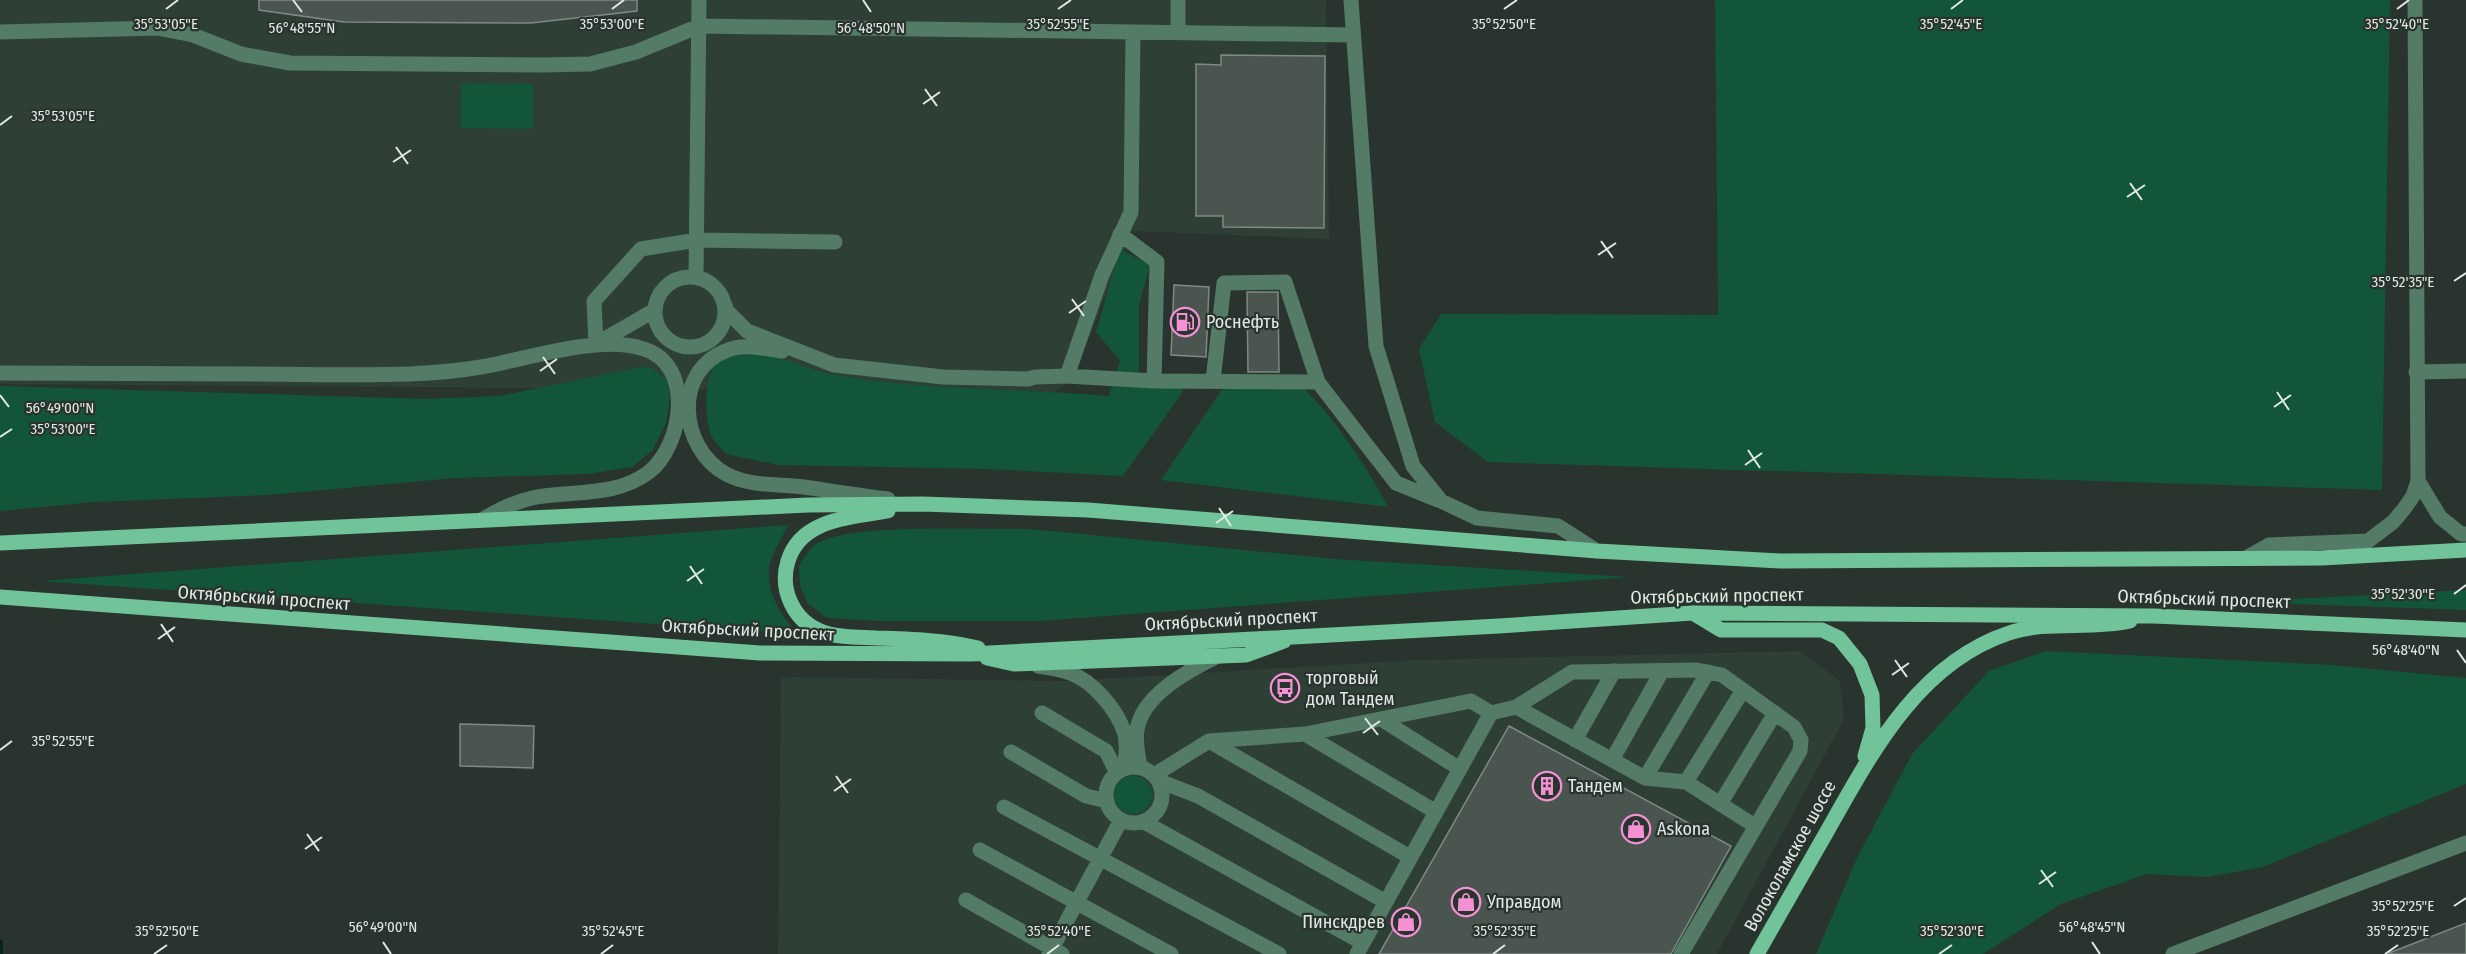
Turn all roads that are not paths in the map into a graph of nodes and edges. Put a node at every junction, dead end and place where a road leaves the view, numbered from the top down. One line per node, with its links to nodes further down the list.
1 (699, 0): 5 (street)
2 (1178, 0): 8 (street)
3 (1351, 0): 9 (street)
4 (2415, 0): 24 (street)
5 (699, 26): 6 (street); 7 (street); 11 (street)
6 (0, 32)
7 (1133, 32): 8 (street); 10 (street)
8 (1178, 32): 9 (street)
9 (1352, 34): 32 (street)
10 (1120, 234): 26 (street); 27 (street)
11 (697, 240): 12 (street); 13 (street); 18 (street)
12 (835, 242)
13 (696, 277): 14 (street); 15 (street)
14 (725, 305): 16 (street); 21 (street)
15 (655, 310): 17 (street); 18 (street)
16 (714, 340): 17 (street); 20 (street); 22 (street)
17 (672, 342): 19 (street); 29 (street)
18 (596, 344): 19 (street); 25 (street)
19 (635, 347): 29 (street)
20 (736, 348): 21 (street); 22 (street)
21 (800, 353): 26 (street)
22 (709, 360): 33 (street)
23 (2466, 370): 24 (street)
24 (2416, 372): 31 (street)
25 (0, 373)
26 (1067, 376): 27 (street)
27 (1154, 381): 28 (street)
28 (1213, 381): 30 (street); 30 (street)
29 (675, 382): 34 (street)
30 (1318, 382): 32 (street)
31 (2418, 481): 35 (street); 39 (street)
32 (1441, 501): 38 (street)
33 (923, 504): 34 (main road, Октябрьский проспект); 38 (main road, Октябрьский проспект); 45 (main road)
34 (483, 519): 36 (main road, Октябрьский проспект)
35 (2466, 534)
36 (0, 543)
37 (2466, 550): 39 (main road, Октябрьский проспект)
38 (1597, 551): 39 (main road, Октябрьский проспект)
39 (2246, 558)
40 (0, 597): 46 (main road, Октябрьский проспект)
41 (1693, 613): 42 (main road, Октябрьский проспект); 44 (main road, Октябрьский проспект); 66 (main road, Волоколамское шоссе)
42 (2154, 616): 43 (main road, Октябрьский проспект); 66 (main road, Волоколамское шоссе)
43 (2466, 630)
44 (1298, 635): 45 (main road, Октябрьский проспект); 47 (main road)
45 (993, 652): 46 (main road, Октябрьский проспект)
46 (971, 654): 48 (main road)
47 (1218, 656): 48 (main road); 63 (street)
48 (1014, 664): 65 (street)
49 (1662, 670): 50 (street); 51 (street); 62 (street)
50 (1614, 671): 53 (street); 59 (street)
51 (1708, 672): 52 (street); 68 (street)
52 (1743, 690): 56 (street); 69 (street)
53 (1516, 707): 55 (street); 59 (street)
54 (1042, 713): 65 (street)
55 (1491, 713): 57 (street); 64 (street)
56 (1775, 713): 71 (street); 76 (street)
57 (1381, 719): 58 (street); 64 (street)
58 (1305, 734): 60 (street); 73 (street)
59 (1575, 740): 62 (street)
60 (1209, 741): 67 (street); 80 (street)
61 (1011, 752): 70 (street)
62 (1612, 760): 68 (street)
63 (1140, 767): 65 (street); 67 (street)
64 (1460, 769): 73 (street)
65 (1121, 771): 70 (street)
66 (1857, 777): 89 (main road, Волоколамское шоссе)
67 (1156, 778): 75 (street); 82 (street)
68 (1645, 778): 69 (street)
69 (1686, 782): 71 (street)
70 (1107, 801): 74 (street)
71 (1720, 804): 76 (street)
72 (1004, 807): 79 (street)
73 (1436, 812): 80 (street)
74 (1121, 820): 75 (street); 79 (street)
75 (1144, 822): 84 (street)
76 (1755, 826): 88 (street)
77 (2466, 843): 90 (street)
78 (980, 850): 83 (street)
79 (1101, 857): 83 (street); 87 (street)
80 (1410, 857): 82 (street)
81 (966, 900): 85 (street)
82 (1386, 902): 84 (street)
83 (1076, 904): 85 (street); 86 (street)
84 (1360, 949)
85 (1054, 952)
86 (1171, 954)
87 (1278, 954)
88 (1682, 954)
89 (1757, 954)
90 (2173, 954)

